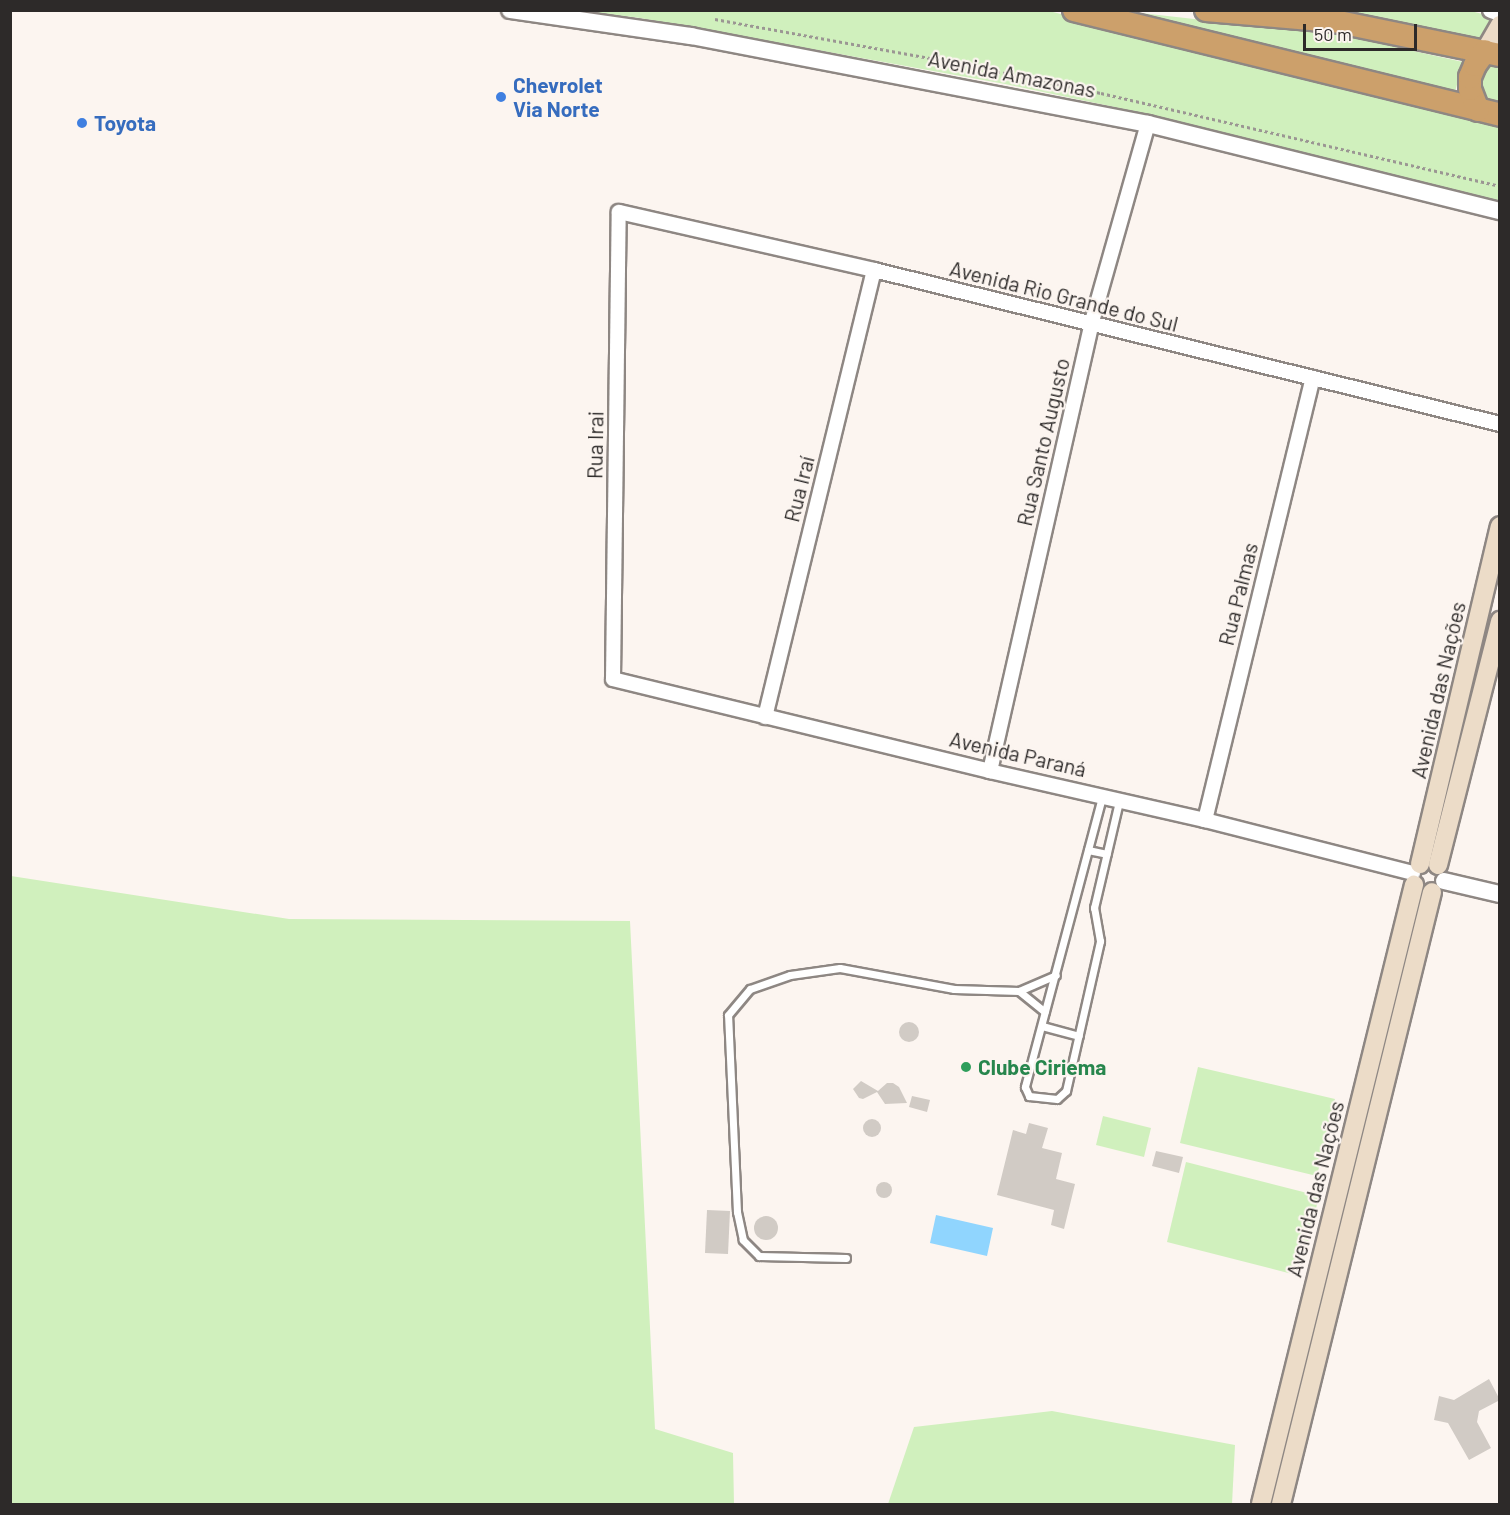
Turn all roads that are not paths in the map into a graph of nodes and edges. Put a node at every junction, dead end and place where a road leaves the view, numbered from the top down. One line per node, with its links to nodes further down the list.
1 (510, 10): 9 (street, Avenida Amazonas)
2 (1074, 10): 8 (highway)
3 (1206, 10): 7 (highway)
4 (1491, 10): 5 (street)
5 (1500, 12)
6 (1500, 25): 7 (main road)
7 (1492, 53): 8 (highway)
8 (1489, 113)
9 (1148, 124): 10 (street, Avenida Amazonas); 13 (street, Rua Santo Augusto)
10 (1500, 211)
11 (619, 212): 12 (street, Avenida Rio Grande do Sul); 18 (street, Rua Irai)
12 (874, 270): 13 (street, Avenida Rio Grande do Sul); 19 (street, Rua Iraí)
13 (1091, 325): 14 (street, Avenida Rio Grande do Sul); 20 (street, Rua Santo Augusto)
14 (1313, 378): 15 (street, Avenida Rio Grande do Sul); 23 (street, Rua Palmas)
15 (1500, 424)
16 (1500, 526): 26 (main road, Avenida das Nações)
17 (1500, 621): 26 (main road, Avenida das Nações)
18 (613, 679): 19 (street, Avenida Paraná)
19 (765, 717): 20 (street, Avenida Paraná)
20 (990, 771): 21 (street, Avenida Paraná)
21 (1102, 797): 22 (street, Avenida Paraná); 24 (lane)
22 (1119, 801): 23 (street, Avenida Paraná); 25 (lane)
23 (1205, 820): 26 (street, Avenida Paraná)
24 (1088, 850): 25 (lane); 28 (lane)
25 (1107, 854): 32 (lane)
26 (1427, 877): 27 (street, Avenida Paraná); 34 (main road, Avenida das Nações); 35 (main road, Avenida das Nações)
27 (1500, 894)
28 (1056, 975): 29 (lane); 30 (lane)
29 (1019, 991): 30 (lane); 33 (lane)
30 (1045, 1012): 31 (lane)
31 (1041, 1026): 32 (lane); 32 (lane)
32 (1079, 1036)
33 (846, 1258)
34 (1262, 1504)
35 (1281, 1504)

